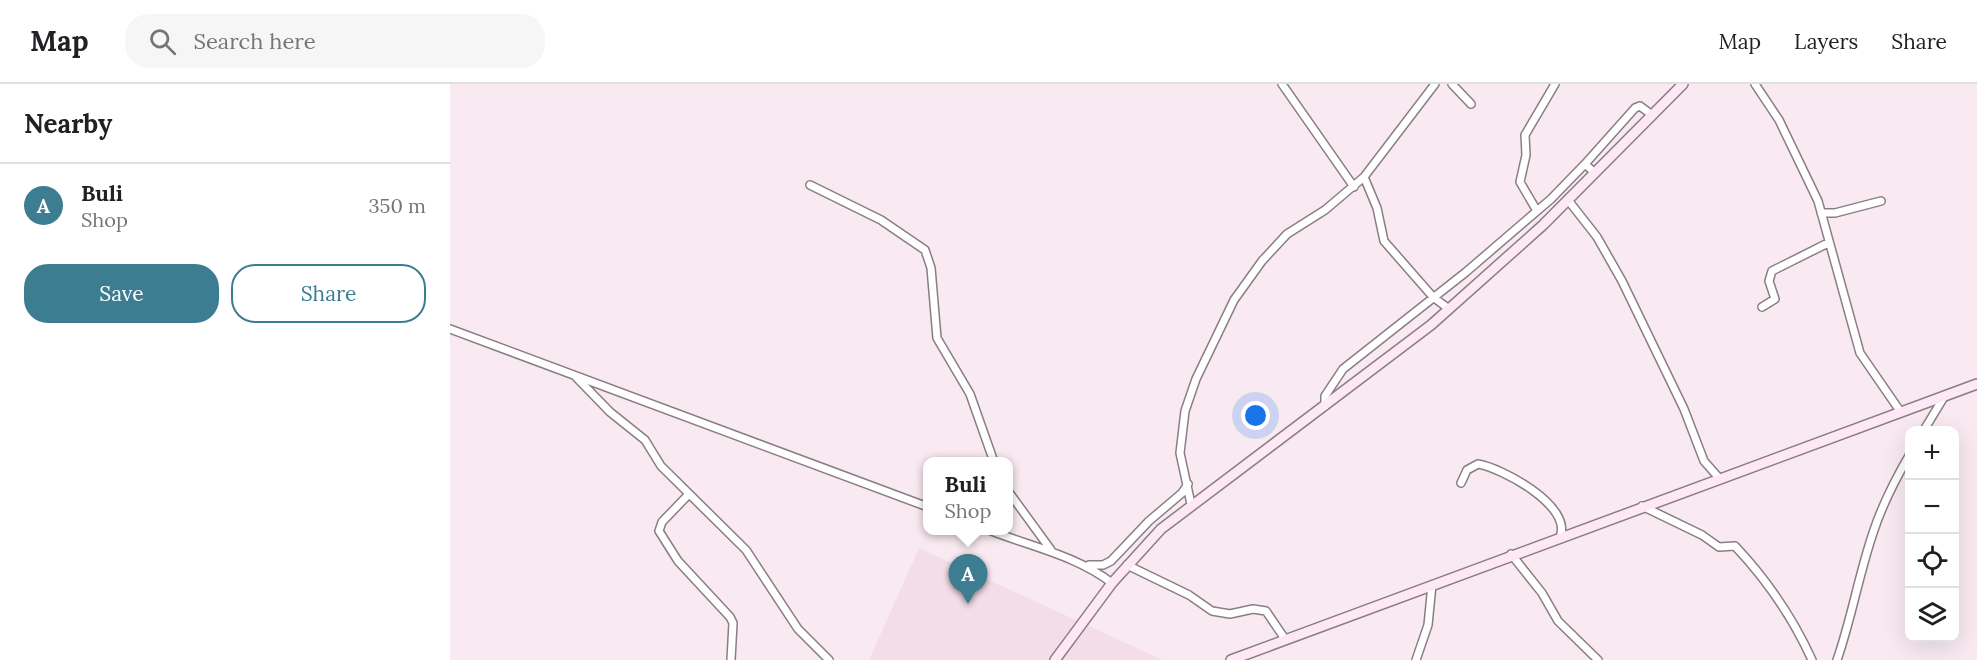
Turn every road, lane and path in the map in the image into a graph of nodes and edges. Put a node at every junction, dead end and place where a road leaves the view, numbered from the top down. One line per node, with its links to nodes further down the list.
1 (1282, 84): 13 (street)
2 (1435, 84): 11 (street)
3 (1452, 84): 7 (street)
4 (1555, 84): 16 (street)
5 (1683, 84): 8 (main road)
6 (1755, 84): 17 (street)
7 (1471, 104)
8 (1652, 116): 9 (street); 10 (main road)
9 (1585, 164): 10 (street); 16 (street)
10 (1595, 173): 14 (main road)
11 (1364, 177): 13 (street); 19 (street)
12 (810, 185): 29 (street)
13 (1354, 187): 33 (street)
14 (1568, 200): 21 (main road); 31 (street)
15 (1881, 201): 17 (street)
16 (1537, 211): 19 (street)
17 (1821, 213): 18 (street)
18 (1828, 243): 20 (street); 27 (street)
19 (1434, 297): 21 (street); 26 (street)
20 (1762, 307)
21 (1449, 309): 26 (main road)
22 (450, 329): 23 (street)
23 (574, 375): 34 (street); 37 (street)
24 (1977, 384): 25 (main road)
25 (1944, 397): 27 (main road); 28 (street)
26 (1325, 406): 36 (main road)
27 (1900, 411): 31 (main road)
28 (1926, 426)
29 (992, 457)
30 (1905, 462): 55 (street)
31 (1719, 478): 38 (main road)
32 (1461, 483): 40 (street)
33 (1188, 484): 36 (street); 43 (street)
34 (689, 494): 48 (street); 49 (street)
35 (1013, 498): 41 (street)
36 (1191, 504): 44 (main road)
37 (923, 506)
38 (1642, 506): 40 (main road); 54 (street)
39 (1002, 535): 41 (street)
40 (1560, 537): 42 (main road)
41 (1051, 550): 43 (street)
42 (1511, 555): 46 (main road); 53 (street)
43 (1087, 565): 45 (street)
44 (1127, 566): 45 (main road); 47 (street)
45 (1112, 583): 50 (main road)
46 (1432, 585): 47 (main road); 52 (street)
47 (1286, 639): 51 (main road)
48 (732, 660)
49 (828, 660)
50 (1054, 660)
51 (1231, 660)
52 (1416, 660)
53 (1598, 660)
54 (1812, 660)
55 (1837, 660)

